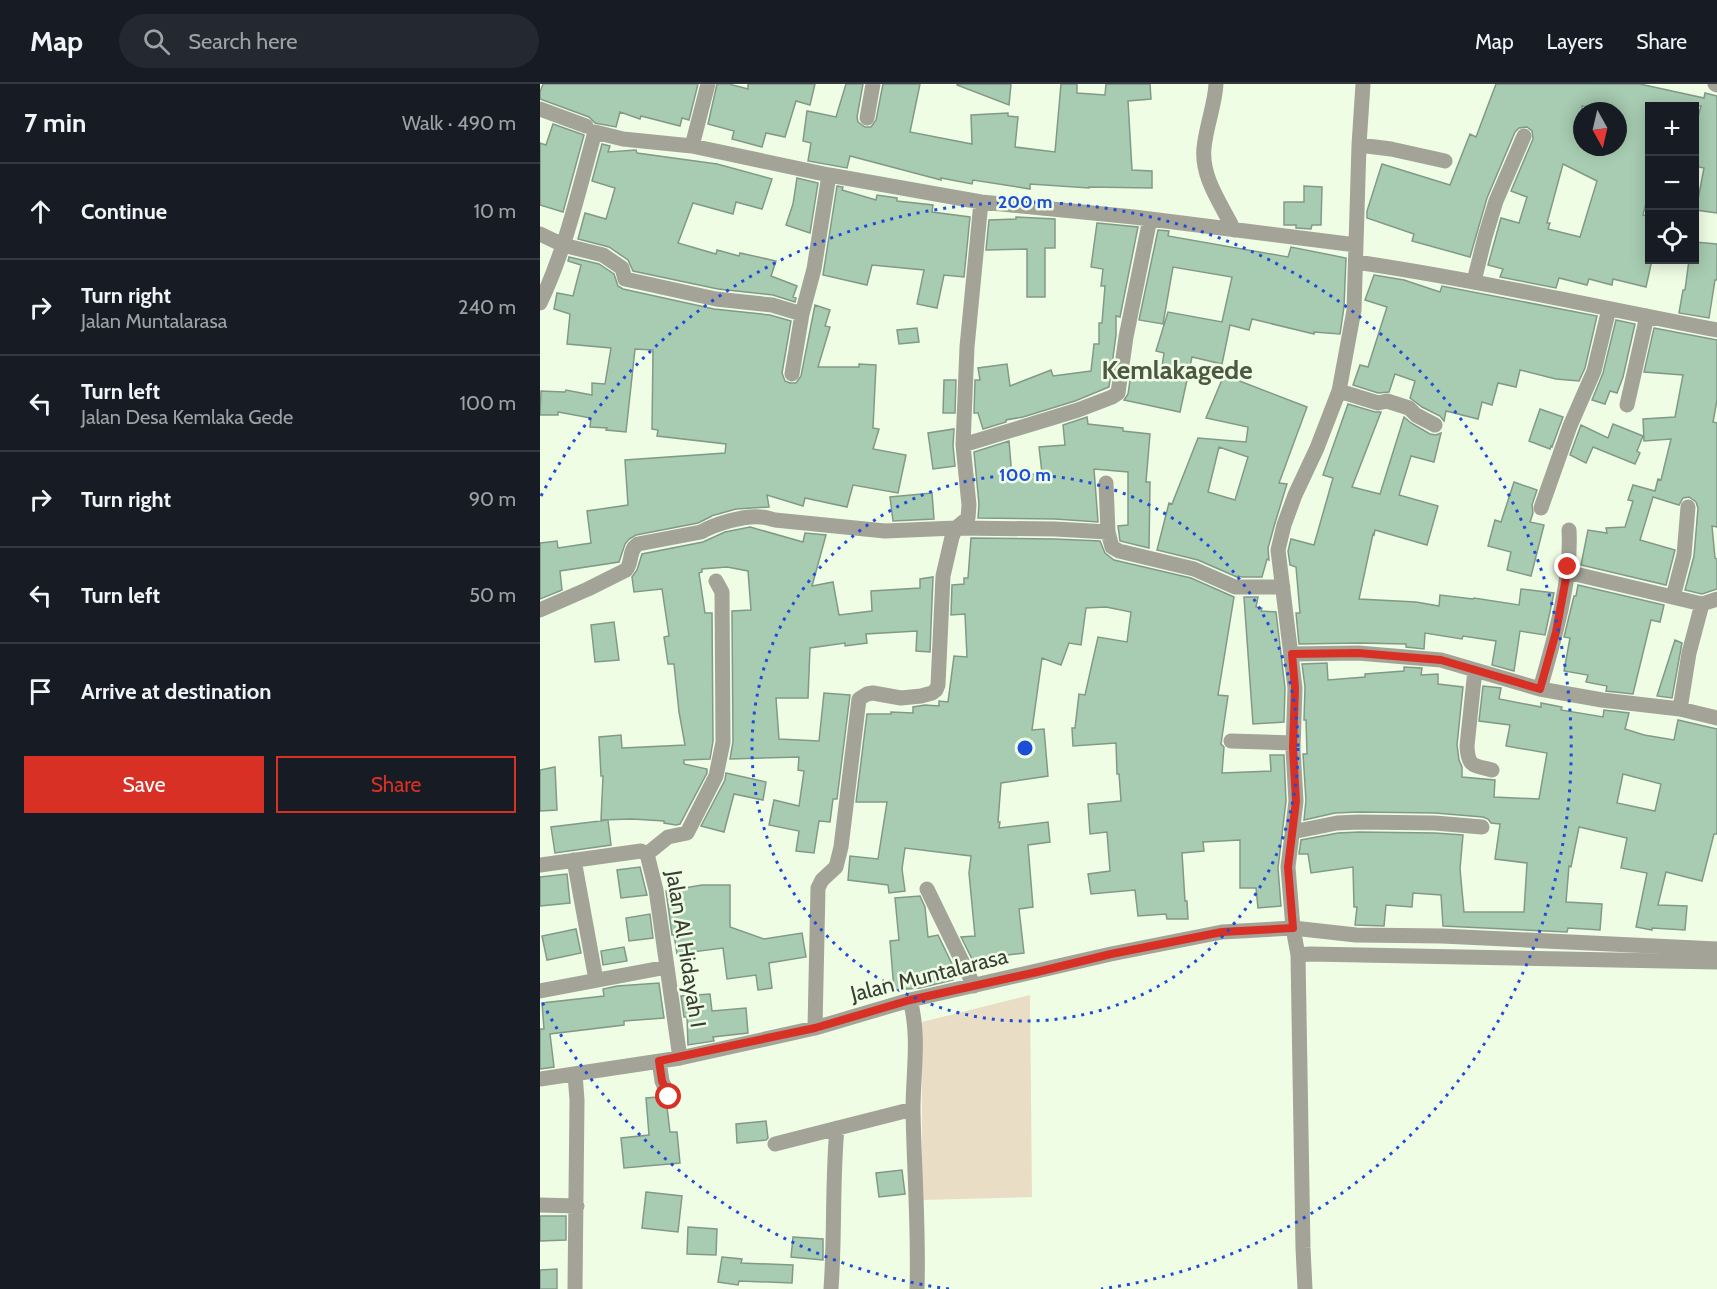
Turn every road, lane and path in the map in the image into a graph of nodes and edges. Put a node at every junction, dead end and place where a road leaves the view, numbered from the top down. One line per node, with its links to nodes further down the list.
1 (708, 84): 10 (street)
2 (873, 84): 6 (street)
3 (1216, 84): 15 (street)
4 (1363, 84): 9 (street)
5 (540, 109): 7 (street)
6 (867, 118)
7 (586, 126)
8 (1524, 136): 20 (street)
9 (1359, 145): 11 (street); 18 (street)
10 (692, 146): 12 (street); 17 (street)
11 (1445, 161)
12 (829, 175): 13 (street); 23 (street)
13 (981, 202): 14 (street); 30 (street)
14 (1150, 219): 15 (street); 30 (street)
15 (1234, 230): 18 (street)
16 (540, 234): 17 (street)
17 (563, 244): 21 (street); 23 (street)
18 (1356, 246): 19 (street)
19 (1356, 262): 20 (street); 27 (street)
20 (1474, 281): 22 (street)
21 (540, 303)
22 (1609, 309): 24 (street); 33 (street)
23 (802, 314): 26 (street)
24 (1647, 316): 25 (street); 28 (street)
25 (1717, 330)
26 (792, 374)
27 (1339, 391): 29 (street); 39 (street)
28 (1626, 405)
29 (1435, 425)
30 (963, 445): 34 (street)
31 (1106, 483): 36 (street)
32 (1688, 507): 40 (street)
33 (1541, 508)
34 (956, 528): 36 (street); 43 (street); 68 (street)
35 (1569, 530): 37 (street)
36 (1108, 532): 39 (street)
37 (1567, 572): 40 (street); 46 (street)
38 (716, 581): 54 (street)
39 (1283, 587): 44 (street)
40 (1673, 597): 42 (street)
41 (1717, 599): 42 (street)
42 (1702, 604): 47 (street)
43 (540, 610)
44 (1292, 654): 45 (street); 50 (street)
45 (1475, 670): 46 (street); 51 (street)
46 (1540, 689): 47 (street)
47 (1680, 709): 48 (street)
48 (1717, 718)
49 (1231, 741): 50 (street)
50 (1293, 743): 53 (street)
51 (1492, 770)
52 (1482, 827): 53 (street)
53 (1293, 832): 58 (street)
54 (644, 852): 55 (street); 63 (street, Jalan Al Hidayah I)
55 (574, 860): 56 (street); 64 (street)
56 (540, 865)
57 (927, 889): 65 (street)
58 (1294, 930): 60 (street); 61 (street, Jalan Muntalarasa); 65 (street, Jalan Muntalarasa)
59 (1717, 949): 61 (street)
60 (1297, 952): 61 (street); 82 (street)
61 (1604, 952): 62 (street)
62 (1717, 962)
63 (667, 967): 64 (street); 69 (street, Jalan Al Hidayah I)
64 (596, 980): 66 (street)
65 (974, 986): 67 (street, Jalan Muntalarasa)
66 (540, 991)
67 (911, 1003): 68 (street, Jalan Muntalarasa); 74 (street)
68 (815, 1028): 69 (street, Jalan Muntalarasa)
69 (680, 1058): 70 (street, Jalan Muntalarasa)
70 (660, 1069): 71 (street, Jalan Muntalarasa); 73 (street)
71 (576, 1077): 72 (street, Jalan Muntalarasa); 78 (street)
72 (540, 1079)
73 (669, 1097)
74 (913, 1109): 75 (street); 81 (street)
75 (837, 1128): 76 (street); 80 (street)
76 (775, 1144)
77 (540, 1205): 78 (street)
78 (577, 1206): 79 (street)
79 (575, 1289)
80 (831, 1289)
81 (917, 1289)
82 (1305, 1289)

